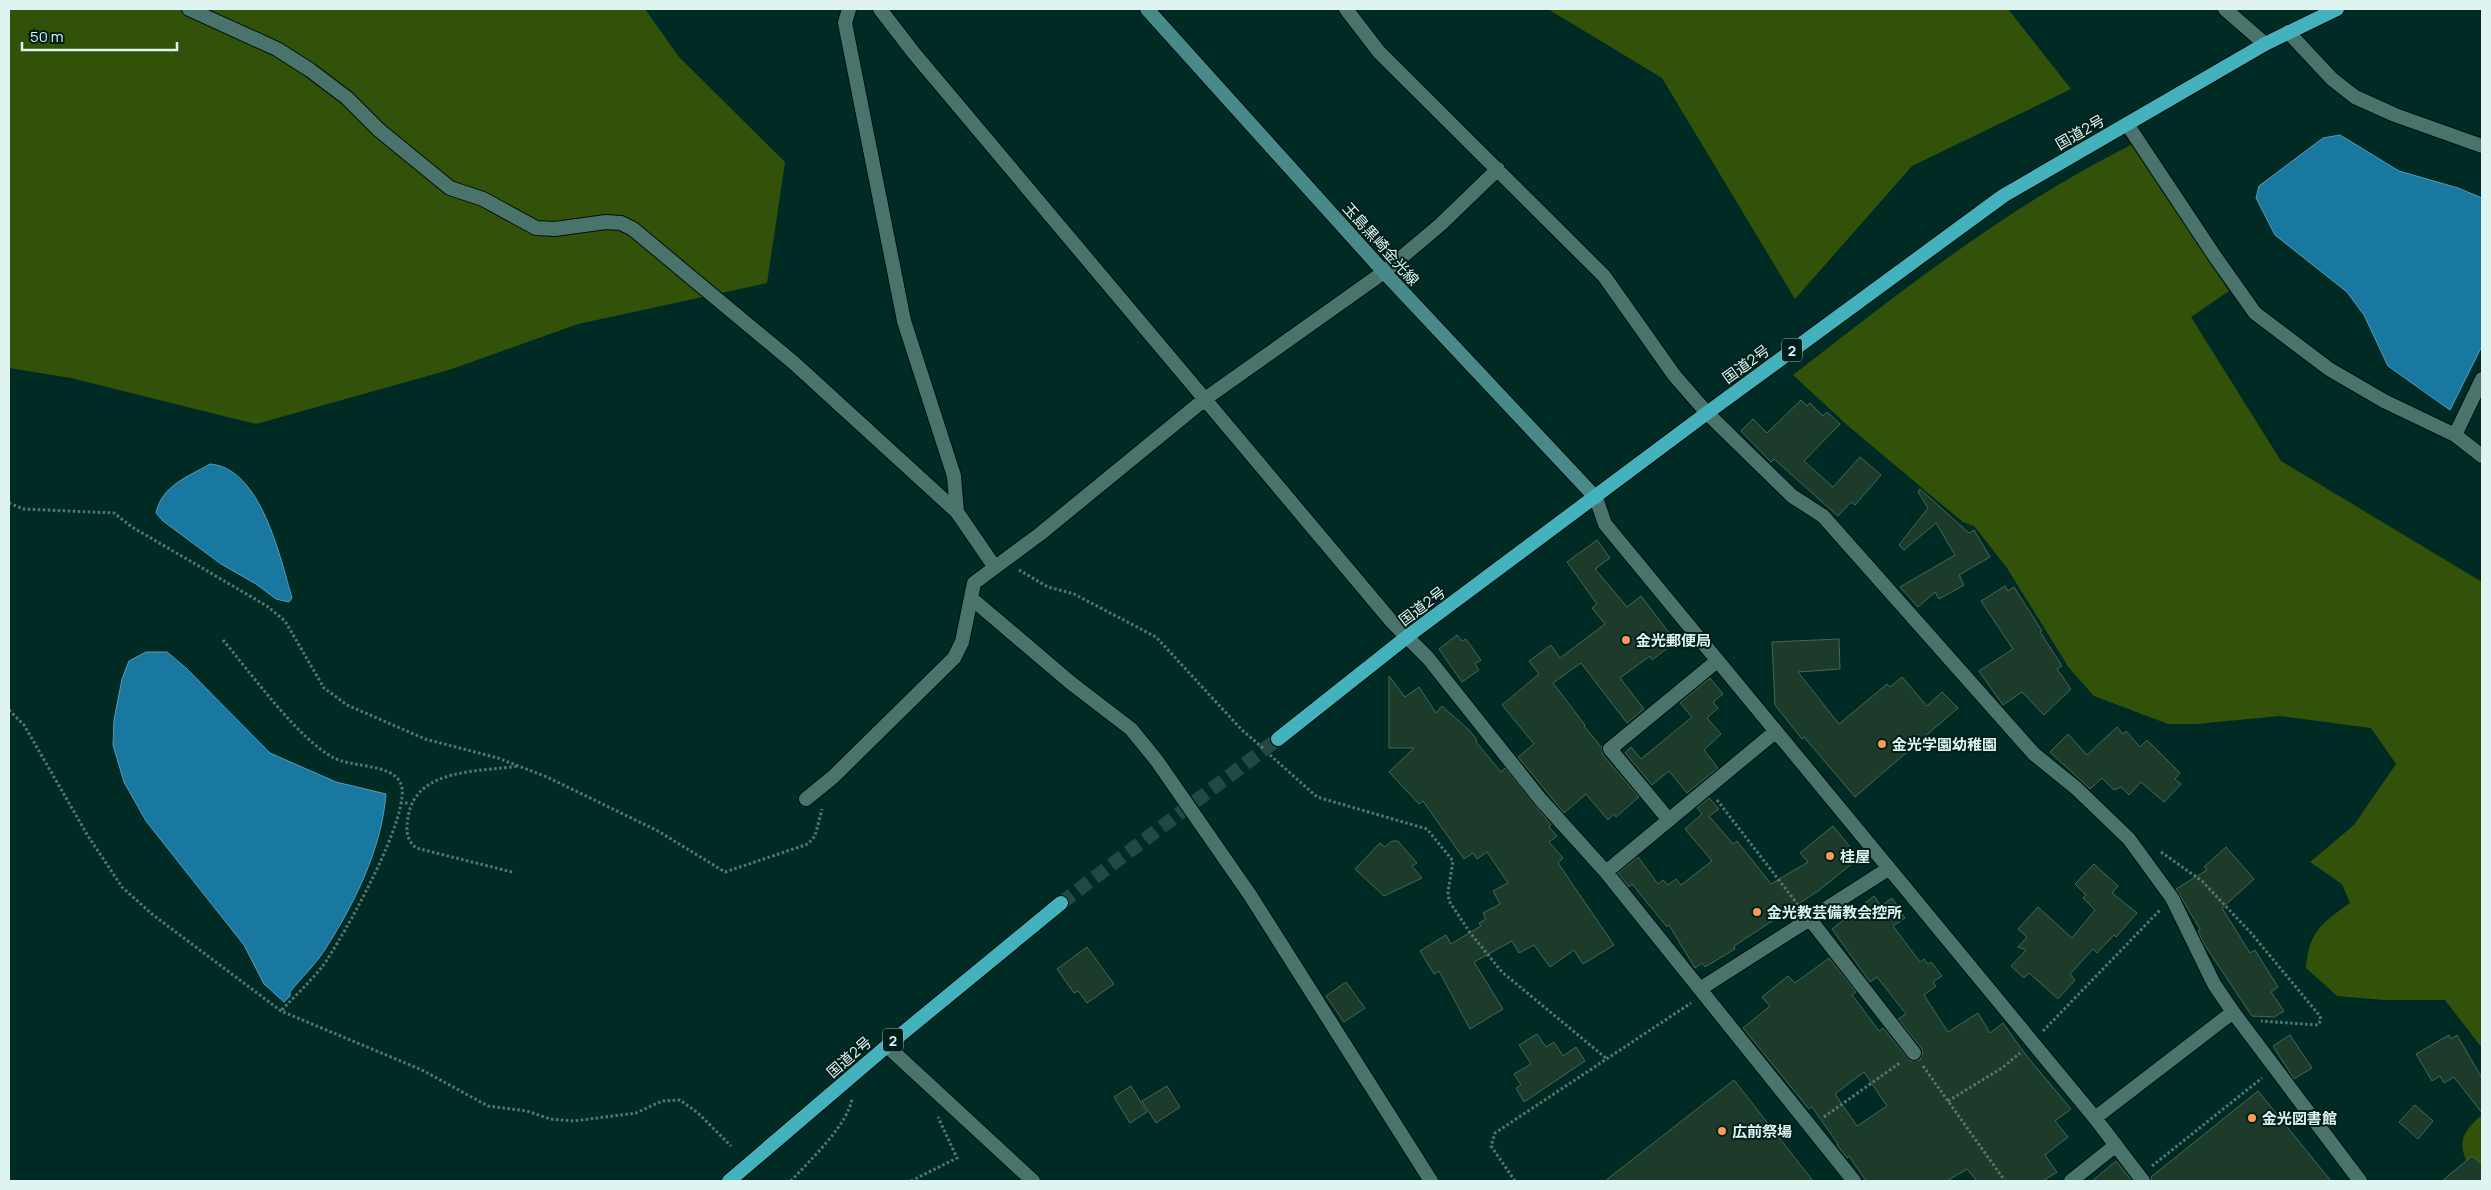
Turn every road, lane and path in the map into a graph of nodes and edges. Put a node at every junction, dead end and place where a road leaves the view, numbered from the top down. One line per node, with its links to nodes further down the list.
1 (189, 9): 21 (street)
2 (849, 9): 21 (street)
3 (880, 9): 15 (street)
4 (1346, 9): 12 (street)
5 (2225, 9): 9 (street)
6 (2337, 9): 8 (highway, 国道2号 / 2)
7 (1152, 10): 13 (main road, 玉島黒崎金光線)
8 (2288, 32): 9 (highway, 国道2号 / 2); 11 (street)
9 (2265, 44): 10 (highway, 国道2号 / 2)
10 (2127, 124): 16 (highway, 国道2号 / 2); 17 (street)
11 (2482, 146)
12 (1498, 170): 13 (street); 16 (street)
13 (1384, 272): 15 (street); 19 (main road, 玉島黒崎金光線)
14 (2482, 379): 17 (street)
15 (1205, 399): 22 (street); 24 (street)
16 (1707, 412): 19 (highway, 国道2号 / 2); 37 (street)
17 (2455, 435): 18 (street)
18 (2482, 456)
19 (1596, 498): 24 (highway, 国道2号 / 2); 26 (street)
20 (9, 503): 30 (path)
21 (957, 512): 22 (street)
22 (1000, 562): 23 (street); 50 (path)
23 (971, 598): 32 (street); 64 (street)
24 (1408, 636): 29 (highway, 国道2号 / 2); 40 (street)
25 (223, 640): 33 (path)
26 (1717, 660): 28 (street); 36 (street)
27 (9, 710): 45 (path)
28 (1775, 732): 31 (street); 38 (street)
29 (1278, 739)
30 (519, 766): 34 (path); 35 (path)
31 (1708, 788): 36 (street); 43 (path)
32 (806, 799)
33 (400, 803): 34 (path); 45 (path)
34 (410, 803): 39 (path)
35 (824, 805)
36 (1669, 820): 40 (street)
37 (2129, 839): 41 (street); 46 (path)
38 (1888, 869): 43 (street); 47 (street)
39 (512, 872)
40 (1606, 872): 44 (street)
41 (2172, 898): 46 (street); 47 (path)
42 (1061, 903): 48 (highway, 国道2号 / 2)
43 (1809, 918): 44 (street); 49 (street)
44 (1702, 992): 50 (path); 56 (street)
45 (281, 1011): 58 (path)
46 (2236, 1016): 51 (street); 55 (street)
47 (2033, 1043): 53 (path); 55 (street)
48 (887, 1046): 52 (highway, 国道2号 / 2); 63 (street)
49 (1914, 1053): 53 (path); 56 (path)
50 (1607, 1059): 65 (path)
51 (2276, 1066): 59 (path); 69 (street)
52 (854, 1074): 60 (highway, 国道2号 / 2); 61 (path)
53 (1948, 1101): 67 (path)
54 (936, 1113): 62 (path)
55 (2095, 1118): 57 (street)
56 (1811, 1127): 66 (street)
57 (2116, 1145): 59 (street); 68 (street)
58 (731, 1146)
59 (2141, 1179)
60 (729, 1181)
61 (791, 1181)
62 (912, 1181)
63 (1033, 1181)
64 (1431, 1181)
65 (1515, 1181)
66 (1854, 1181)
67 (2005, 1181)
68 (2071, 1181)
69 (2360, 1181)

